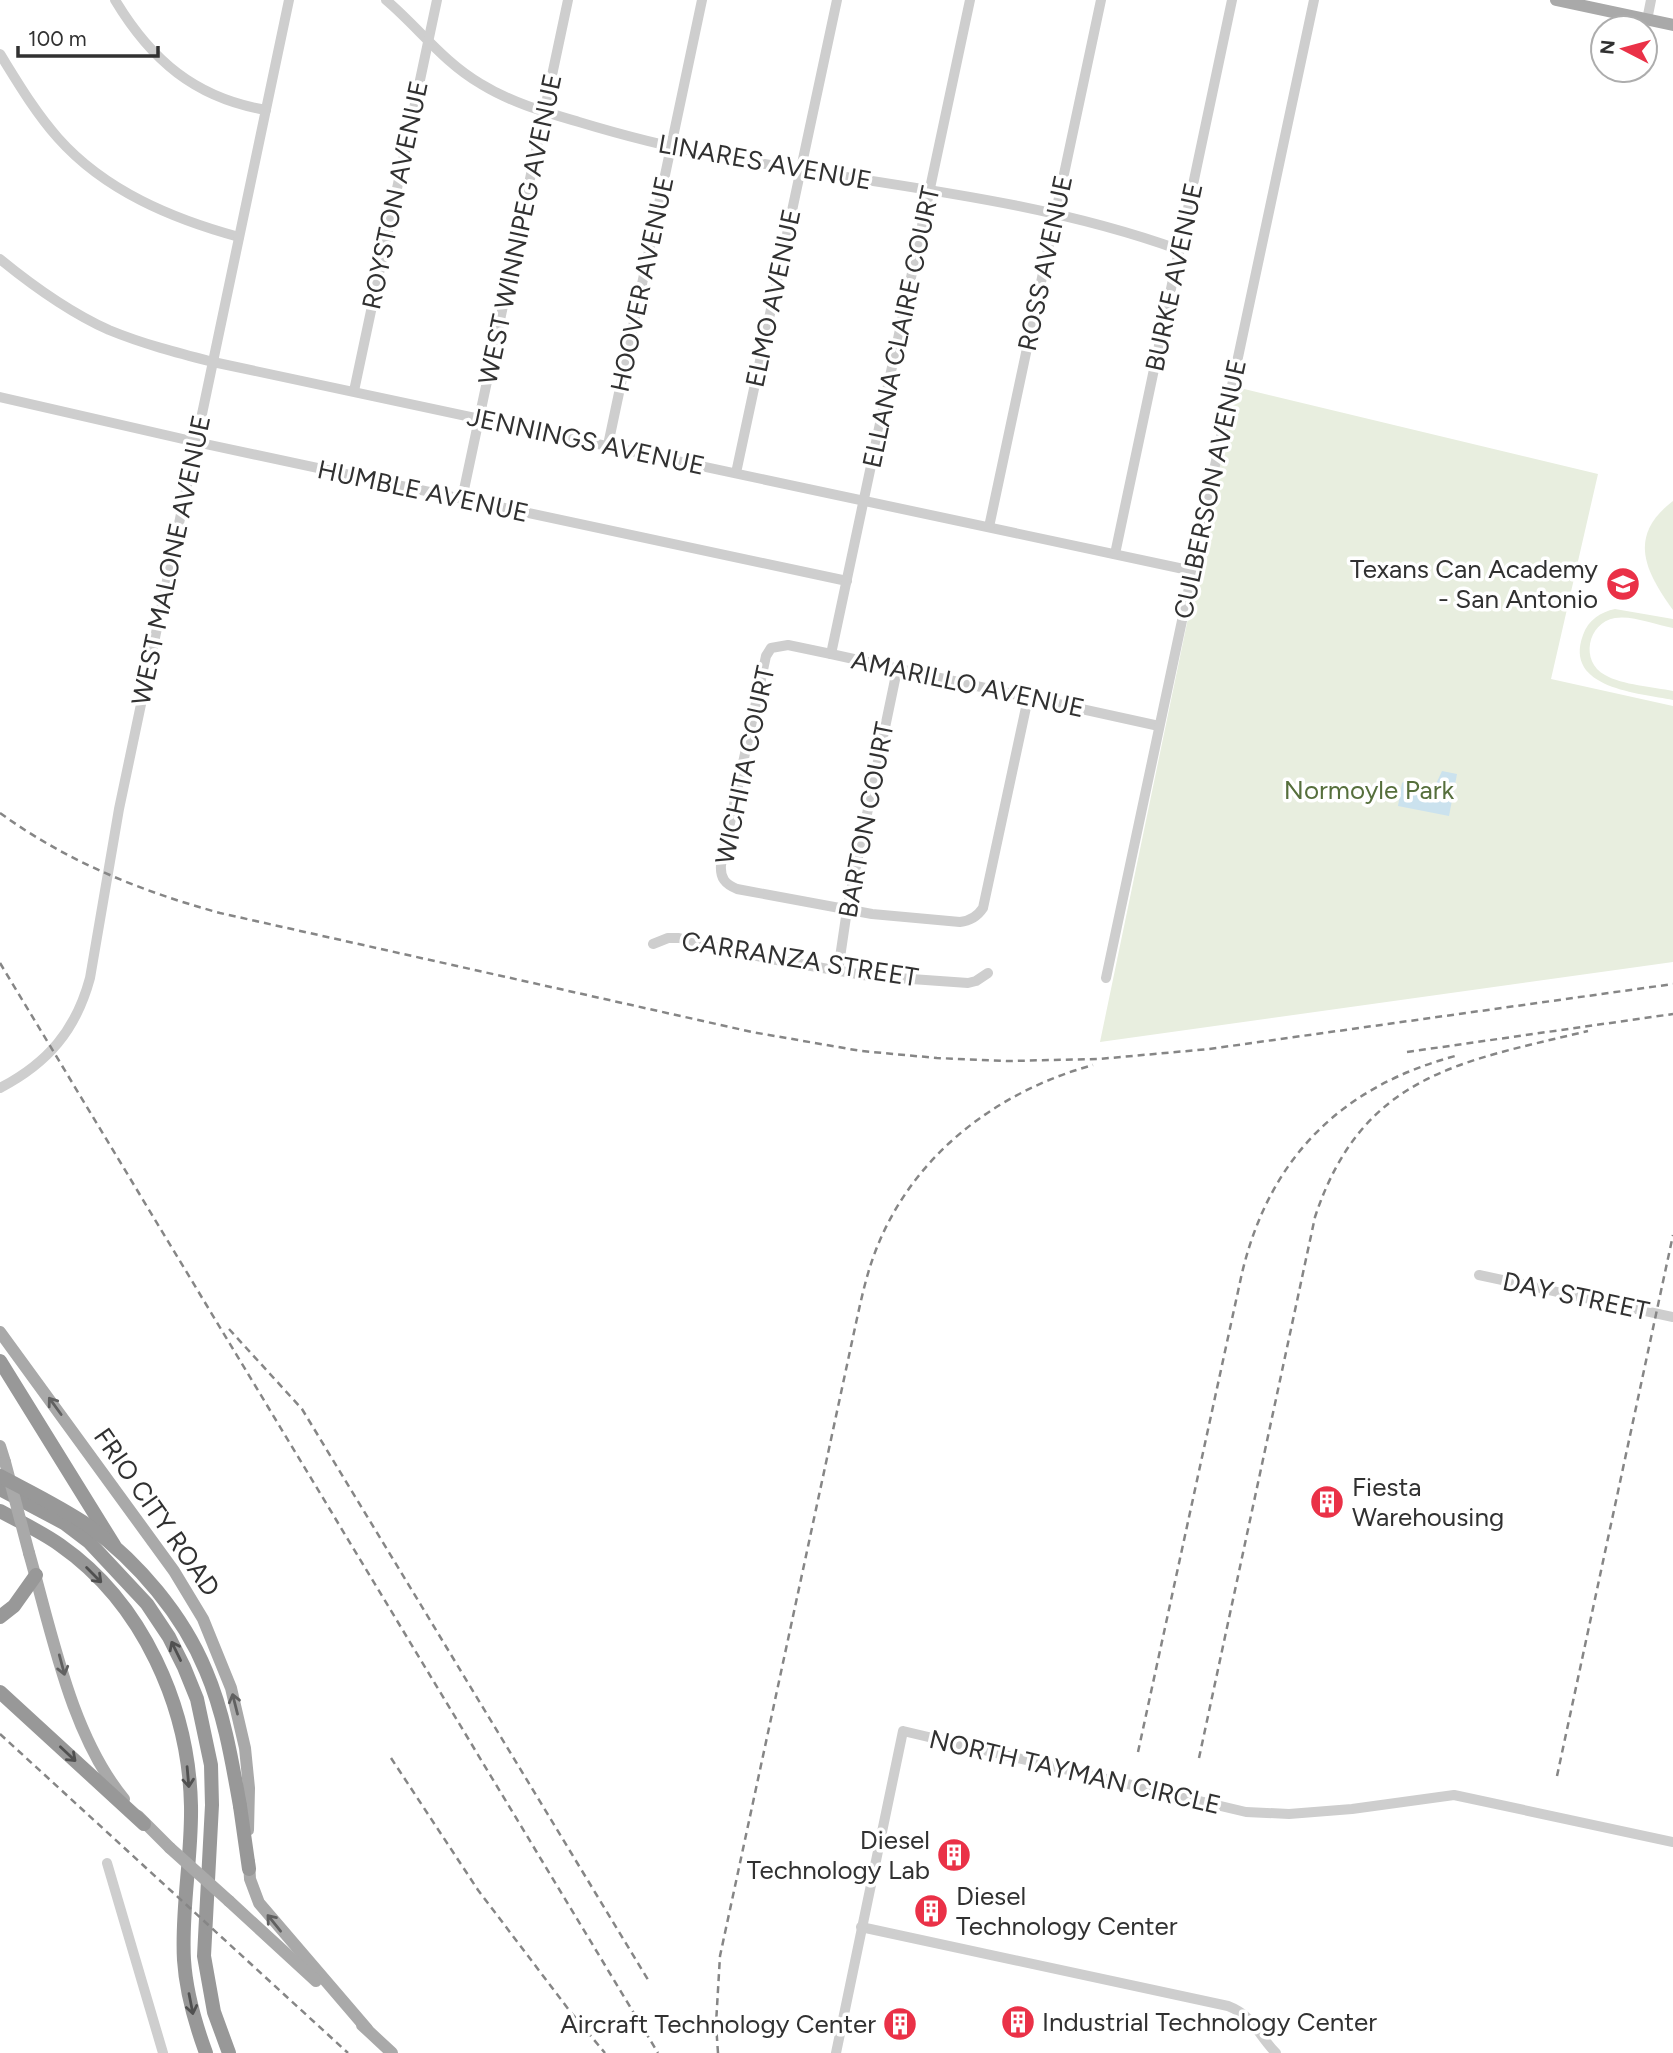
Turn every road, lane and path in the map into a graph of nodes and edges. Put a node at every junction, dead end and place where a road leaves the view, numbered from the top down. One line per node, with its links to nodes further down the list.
1 (115, 0): 16 (street)
2 (289, 0): 16 (street, WEST MALONE AVENUE)
3 (386, 0): 14 (street, LINARES AVENUE)
4 (437, 0): 14 (street, ROYSTON AVENUE)
5 (568, 0): 17 (street, WEST WINNIPEG AVENUE)
6 (702, 0): 18 (street, HOOVER AVENUE)
7 (837, 0): 19 (street, ELMO AVENUE)
8 (970, 0): 20 (street, ELLANA CLAIRE COURT)
9 (1101, 0): 21 (street, ROSS AVENUE)
10 (1232, 0): 23 (street, BURKE AVENUE)
11 (1314, 0): 36 (street, CULBERSON AVENUE)
12 (1556, 0): 13 (main road)
13 (1620, 14)
14 (427, 41): 17 (street, LINARES AVENUE); 26 (street, ROYSTON AVENUE)
15 (0, 54): 22 (street)
16 (266, 110): 22 (street, WEST MALONE AVENUE)
17 (544, 113): 18 (street, LINARES AVENUE); 28 (street, WEST WINNIPEG AVENUE)
18 (671, 147): 19 (street, LINARES AVENUE); 30 (street, HOOVER AVENUE)
19 (801, 171): 20 (street, LINARES AVENUE); 31 (street, ELMO AVENUE)
20 (930, 190): 21 (street, LINARES AVENUE); 33 (street, ELLANA CLAIRE COURT)
21 (1056, 215): 23 (street, LINARES AVENUE); 34 (street, ROSS AVENUE)
22 (239, 237): 25 (street, WEST MALONE AVENUE)
23 (1180, 250): 35 (street, BURKE AVENUE)
24 (0, 259): 25 (street, JENNINGS AVENUE)
25 (213, 362): 26 (street, JENNINGS AVENUE); 29 (street, WEST MALONE AVENUE)
26 (354, 391): 28 (street, JENNINGS AVENUE)
27 (0, 397): 29 (street, HUMBLE AVENUE)
28 (481, 418): 30 (street, JENNINGS AVENUE); 32 (street, WEST WINNIPEG AVENUE)
29 (196, 442): 32 (street, HUMBLE AVENUE); 48 (street, WEST MALONE AVENUE)
30 (608, 445): 31 (street, JENNINGS AVENUE)
31 (736, 473): 33 (street, JENNINGS AVENUE)
32 (461, 499): 37 (street, HUMBLE AVENUE)
33 (865, 500): 34 (street, JENNINGS AVENUE); 37 (street, ELLANA CLAIRE COURT)
34 (989, 527): 35 (street, JENNINGS AVENUE)
35 (1115, 554): 36 (street, JENNINGS AVENUE)
36 (1192, 571): 42 (street, CULBERSON AVENUE)
37 (847, 581): 39 (street, ELLANA CLAIRE COURT)
38 (776, 647): 39 (street, AMARILLO AVENUE); 43 (street, WICHITA COURT)
39 (831, 654): 40 (street, AMARILLO AVENUE)
40 (897, 670): 41 (street, AMARILLO AVENUE); 43 (street, BARTON COURT)
41 (1028, 698): 42 (street, AMARILLO AVENUE); 43 (street)
42 (1159, 726): 47 (street, CULBERSON AVENUE)
43 (847, 910): 45 (street, BARTON COURT)
44 (653, 944): 45 (street, CARRANZA STREET)
45 (838, 971): 46 (street, CARRANZA STREET)
46 (988, 973)
47 (1107, 978)
48 (0, 1088)
49 (1479, 1275): 50 (street, DAY STREET)
50 (1673, 1317)
51 (0, 1332): 66 (main road, FRIO CITY ROAD, one-way to 51)
52 (0, 1361): 60 (highway)
53 (0, 1446): 54 (main road, FRIO CITY ROAD)
54 (2, 1469): 59 (main road, FRIO CITY ROAD, bridge); 66 (highway, bridge)
55 (0, 1489): 60 (highway)
56 (0, 1511): 58 (highway)
57 (0, 1518): 58 (highway)
58 (41, 1533): 72 (highway, one-way to 72)
59 (36, 1575): 61 (highway); 63 (main road, FRIO CITY ROAD, one-way to 63)
60 (147, 1604): 73 (highway, one-way to 60)
61 (0, 1617)
62 (0, 1692): 63 (highway, one-way to 63)
63 (144, 1824): 68 (main road, FRIO CITY ROAD, bridge)
64 (1673, 1842): 69 (street, NORTH TAYMAN CIRCLE)
65 (107, 1863): 71 (street)
66 (249, 1869): 67 (main road, FRIO CITY ROAD)
67 (253, 1892): 68 (main road); 70 (main road, FRIO CITY ROAD, one-way to 67)
68 (233, 1905): 70 (main road, FRIO CITY ROAD)
69 (861, 1927): 75 (street); 76 (street)
70 (367, 2029): 74 (main road, FRIO CITY ROAD)
71 (163, 2053)
72 (206, 2053)
73 (229, 2053)
74 (392, 2053)
75 (836, 2053)
76 (1276, 2053)

